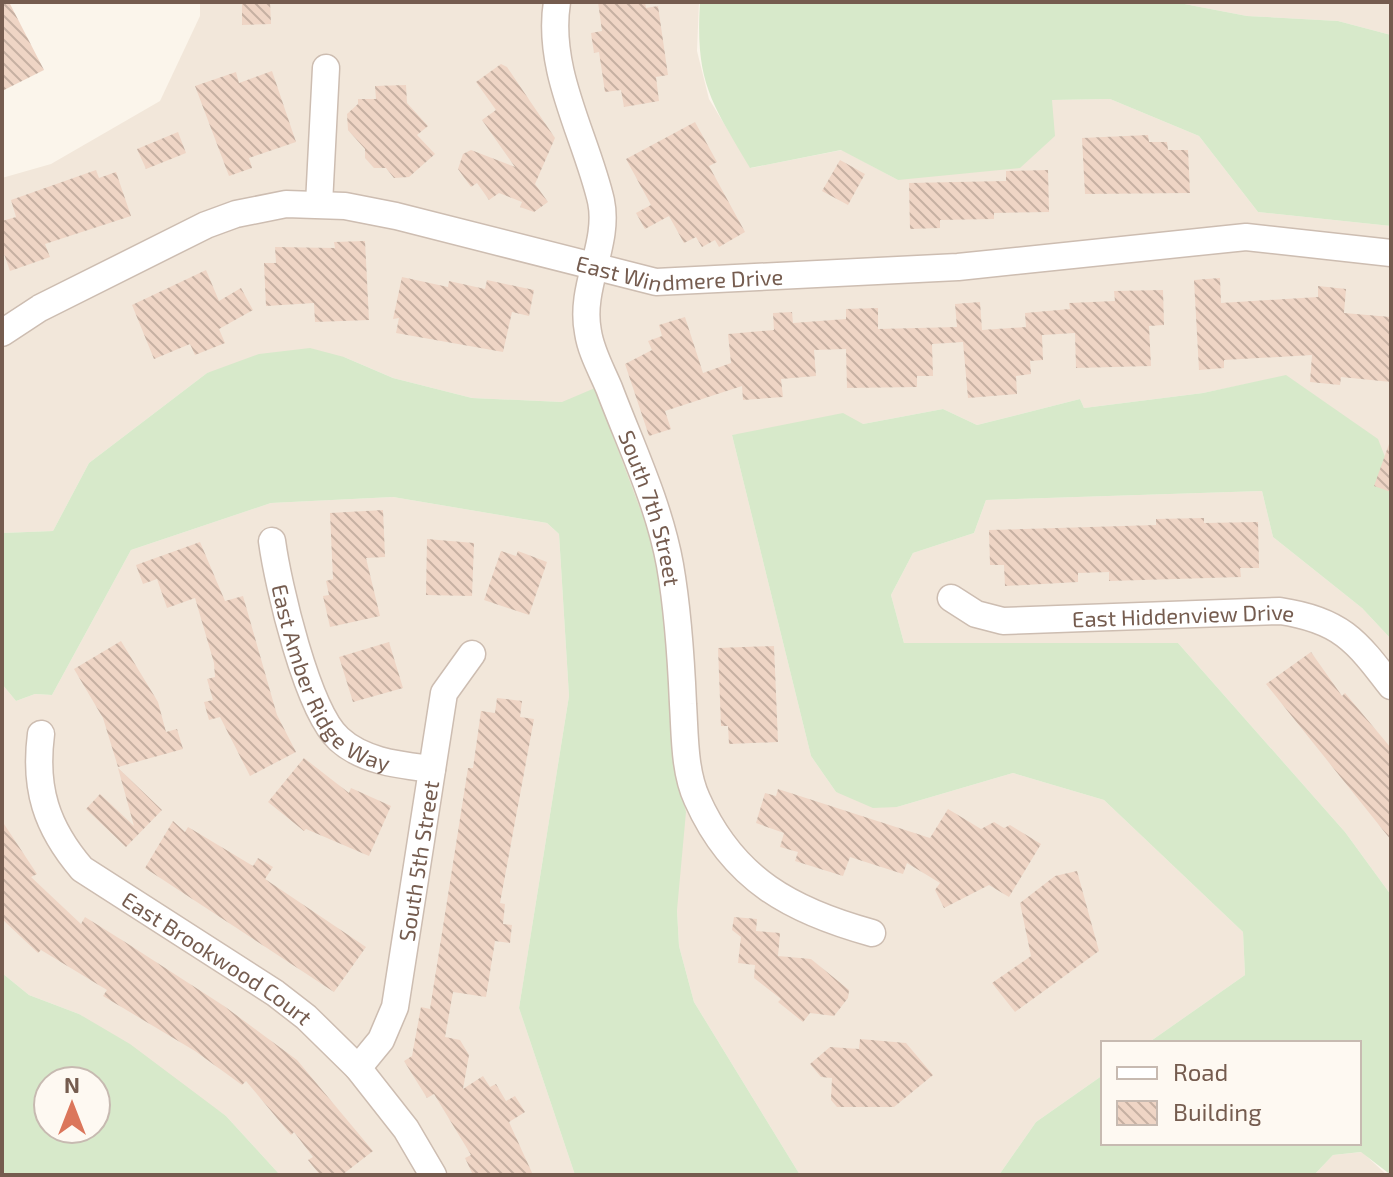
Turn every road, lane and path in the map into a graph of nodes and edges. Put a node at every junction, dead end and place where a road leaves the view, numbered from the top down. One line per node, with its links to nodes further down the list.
1 (557, 2): 5 (street, South 7th Street)
2 (326, 68): 3 (street)
3 (319, 204): 5 (street, East Windmere Drive); 6 (street, East Windmere Drive)
4 (1391, 253): 5 (street, East Windmere Drive)
5 (592, 266): 13 (street, South 7th Street)
6 (2, 333)
7 (272, 541): 12 (street, East Amber Ridge Way)
8 (951, 598): 10 (street, East Hiddenview Drive)
9 (472, 654): 12 (street, South 5th Street)
10 (1391, 686)
11 (41, 734): 14 (street, East Brookwood Court)
12 (432, 769): 14 (street, South 5th Street)
13 (872, 933)
14 (358, 1068): 15 (street, East Brookwood Court)
15 (433, 1175)

